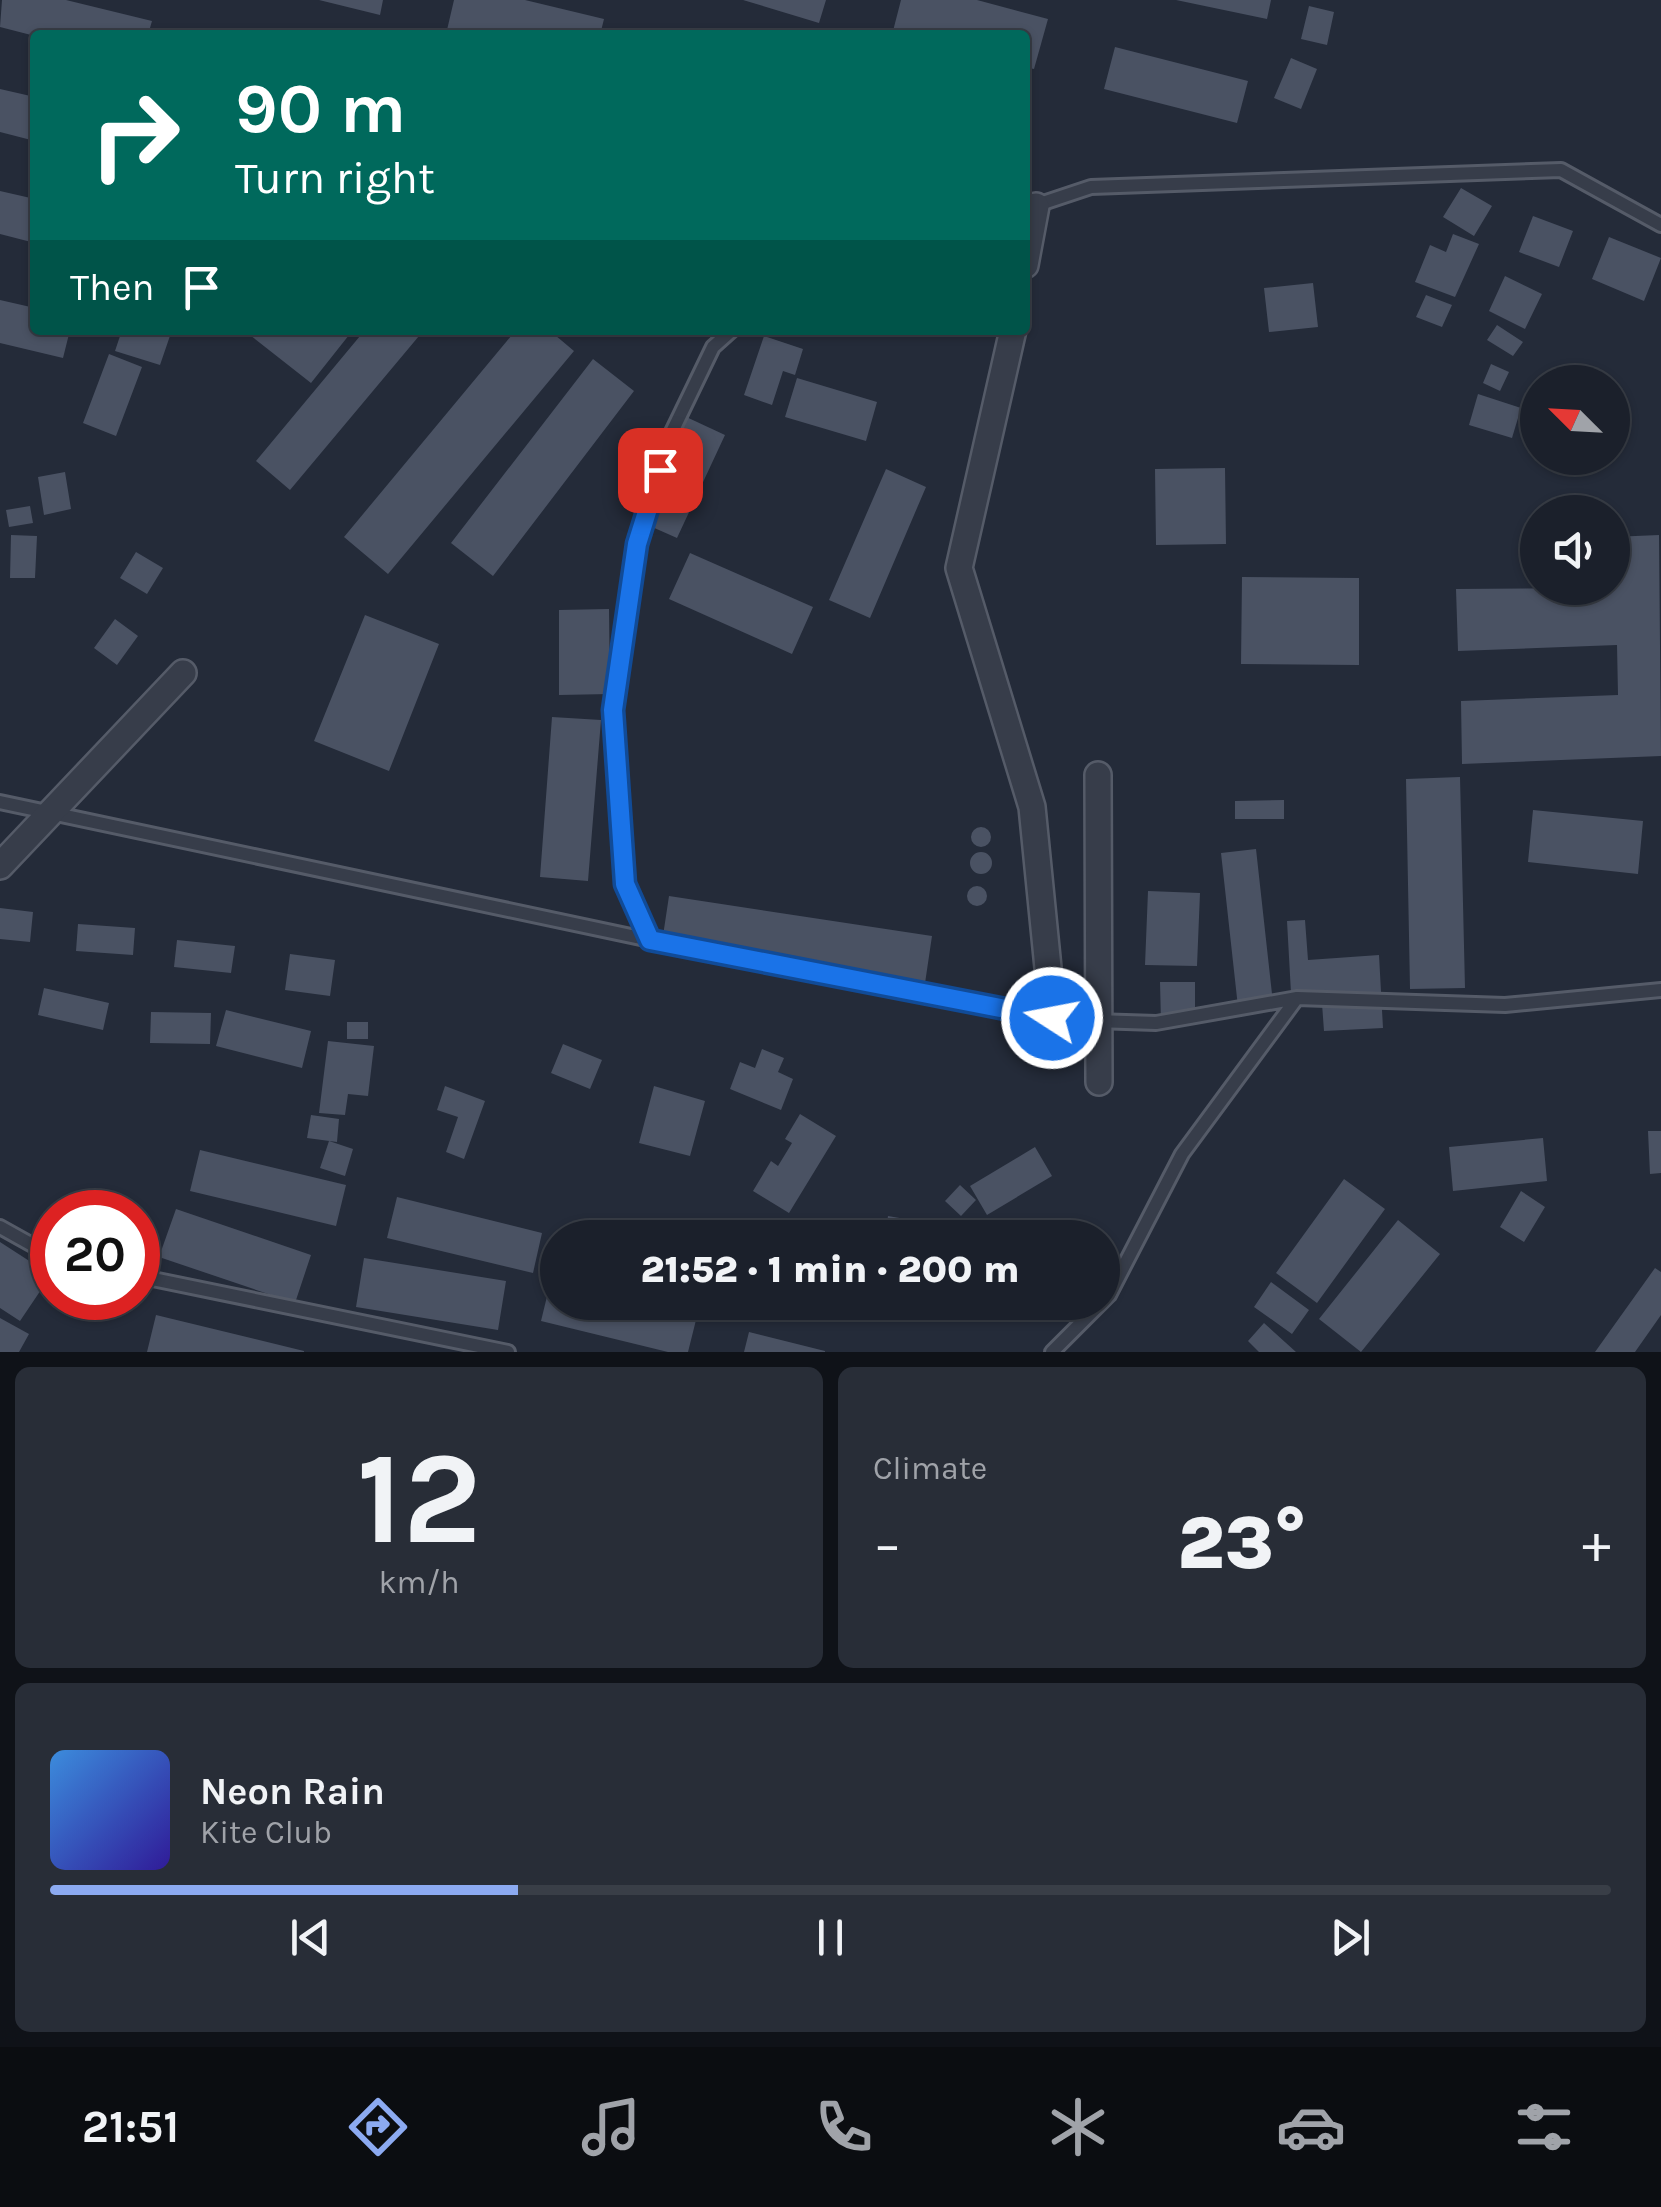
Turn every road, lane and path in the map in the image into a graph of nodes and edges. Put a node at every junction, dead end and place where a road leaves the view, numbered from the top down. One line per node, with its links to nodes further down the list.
1 (1030, 208): 2 (lane)
2 (1661, 225)
3 (726, 335): 10 (lane)
4 (1012, 335): 13 (street)
5 (183, 673): 9 (street)
6 (1098, 775): 14 (lane); 15 (street)
7 (0, 802): 8 (lane)
8 (48, 813): 9 (street); 10 (lane)
9 (0, 866)
10 (650, 940): 13 (lane)
11 (1661, 990): 12 (lane)
12 (1297, 998): 14 (lane); 18 (lane)
13 (1052, 1018): 14 (lane)
14 (1097, 1021)
15 (1099, 1082)
16 (0, 1228): 17 (lane)
17 (30, 1244)
18 (1120, 1274)
19 (160, 1281): 21 (lane)
20 (1084, 1320): 22 (lane)
21 (508, 1352)
22 (1052, 1352)

